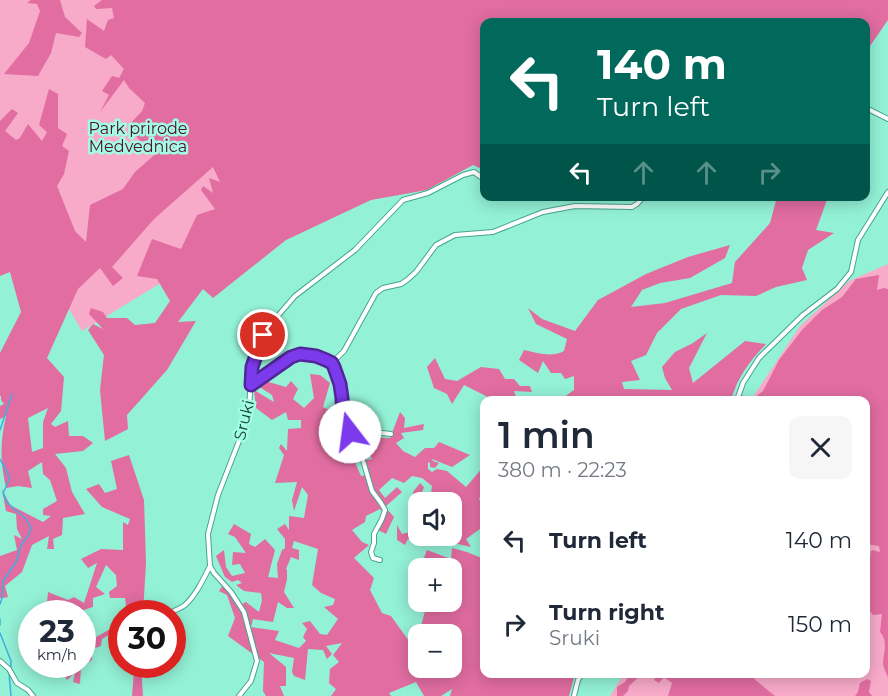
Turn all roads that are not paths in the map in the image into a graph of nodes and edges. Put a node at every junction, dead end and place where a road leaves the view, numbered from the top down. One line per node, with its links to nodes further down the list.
1 (870, 110): 2 (street)
2 (888, 118)
3 (480, 176): 7 (street, Sruki)
4 (888, 192): 8 (street)
5 (640, 201): 6 (street)
6 (332, 363): 7 (street); 9 (street)
7 (251, 385): 12 (street, Sruki)
8 (738, 396)
9 (349, 432): 10 (street); 11 (street)
10 (392, 434)
11 (380, 560)
12 (210, 566): 13 (street); 17 (street)
13 (186, 604)
14 (0, 661): 16 (street)
15 (579, 678): 18 (street)
16 (33, 696)
17 (239, 696)
18 (574, 696)

